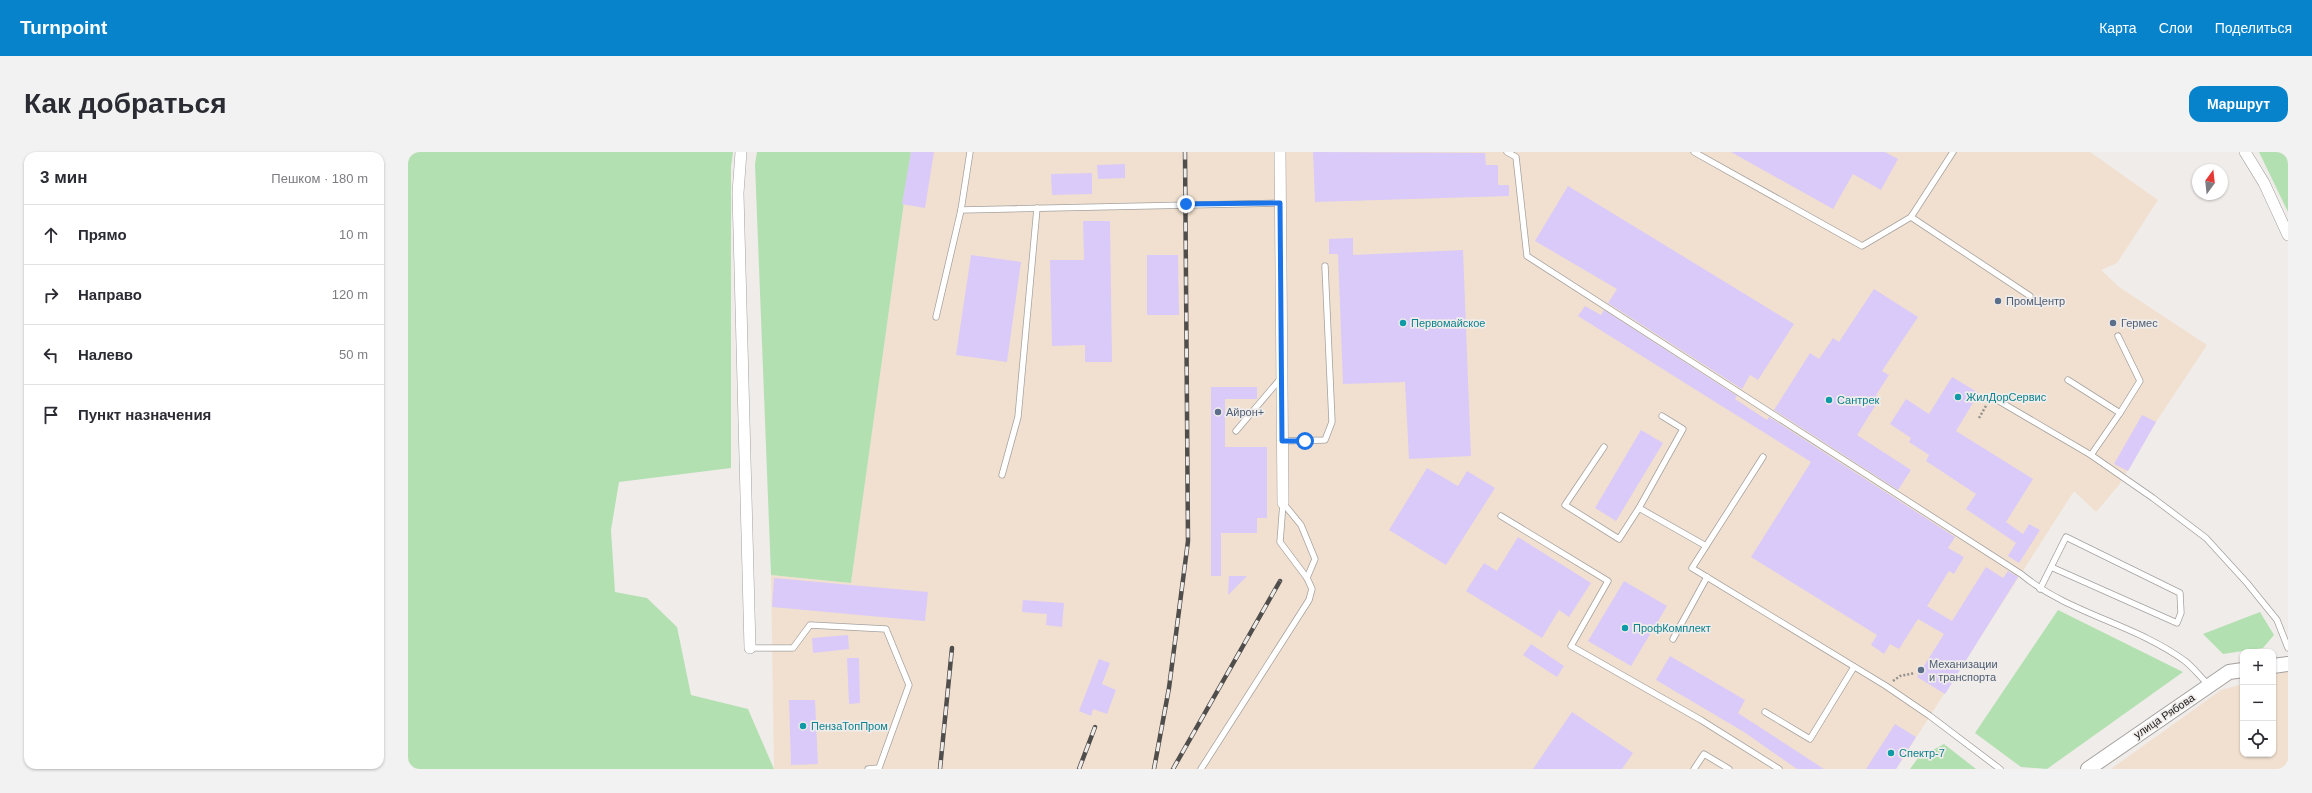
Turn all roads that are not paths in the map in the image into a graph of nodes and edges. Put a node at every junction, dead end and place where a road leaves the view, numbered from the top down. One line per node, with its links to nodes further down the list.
1 (741, 152): 37 (street)
2 (970, 152): 10 (lane)
3 (1280, 152): 8 (street)
4 (1507, 152): 35 (lane)
5 (1694, 152): 11 (lane)
6 (2245, 152): 12 (street)
7 (1951, 153): 11 (lane)
8 (1280, 203): 9 (lane); 17 (street)
9 (1037, 208): 10 (lane); 27 (lane)
10 (961, 210): 15 (lane)
11 (1911, 217): 14 (lane)
12 (2288, 235)
13 (1325, 266): 23 (lane)
14 (2030, 296)
15 (936, 317)
16 (2118, 336): 20 (lane)
17 (1282, 376): 22 (lane); 23 (street)
18 (2068, 380): 20 (lane)
19 (1992, 397): 25 (lane)
20 (2120, 413): 25 (lane)
21 (1662, 416): 29 (lane)
22 (1236, 431)
23 (1282, 441): 28 (street)
24 (1604, 447): 29 (lane)
25 (2091, 455): 38 (lane)
26 (1763, 457): 31 (lane)
27 (1002, 475)
28 (1283, 503): 34 (lane); 34 (lane)
29 (1639, 508): 31 (lane)
30 (1501, 516): 49 (lane)
31 (1706, 546): 33 (lane)
32 (2051, 567): 32 (lane); 35 (lane)
33 (1707, 577): 36 (lane); 41 (lane)
34 (1307, 578): 46 (lane)
35 (2040, 589): 43 (lane)
36 (1673, 639)
37 (750, 648): 45 (lane)
38 (2288, 648)
39 (2288, 664): 40 (street)
40 (2276, 666)
41 (1854, 667): 44 (lane); 50 (lane)
42 (2240, 670): 43 (street, улица Рябова)
43 (2209, 686): 51 (street, улица Рябова)
44 (1764, 712)
45 (868, 769)
46 (1201, 769)
47 (1694, 769): 48 (lane)
48 (1729, 769)
49 (1779, 769)
50 (2000, 769)
51 (2088, 769)

